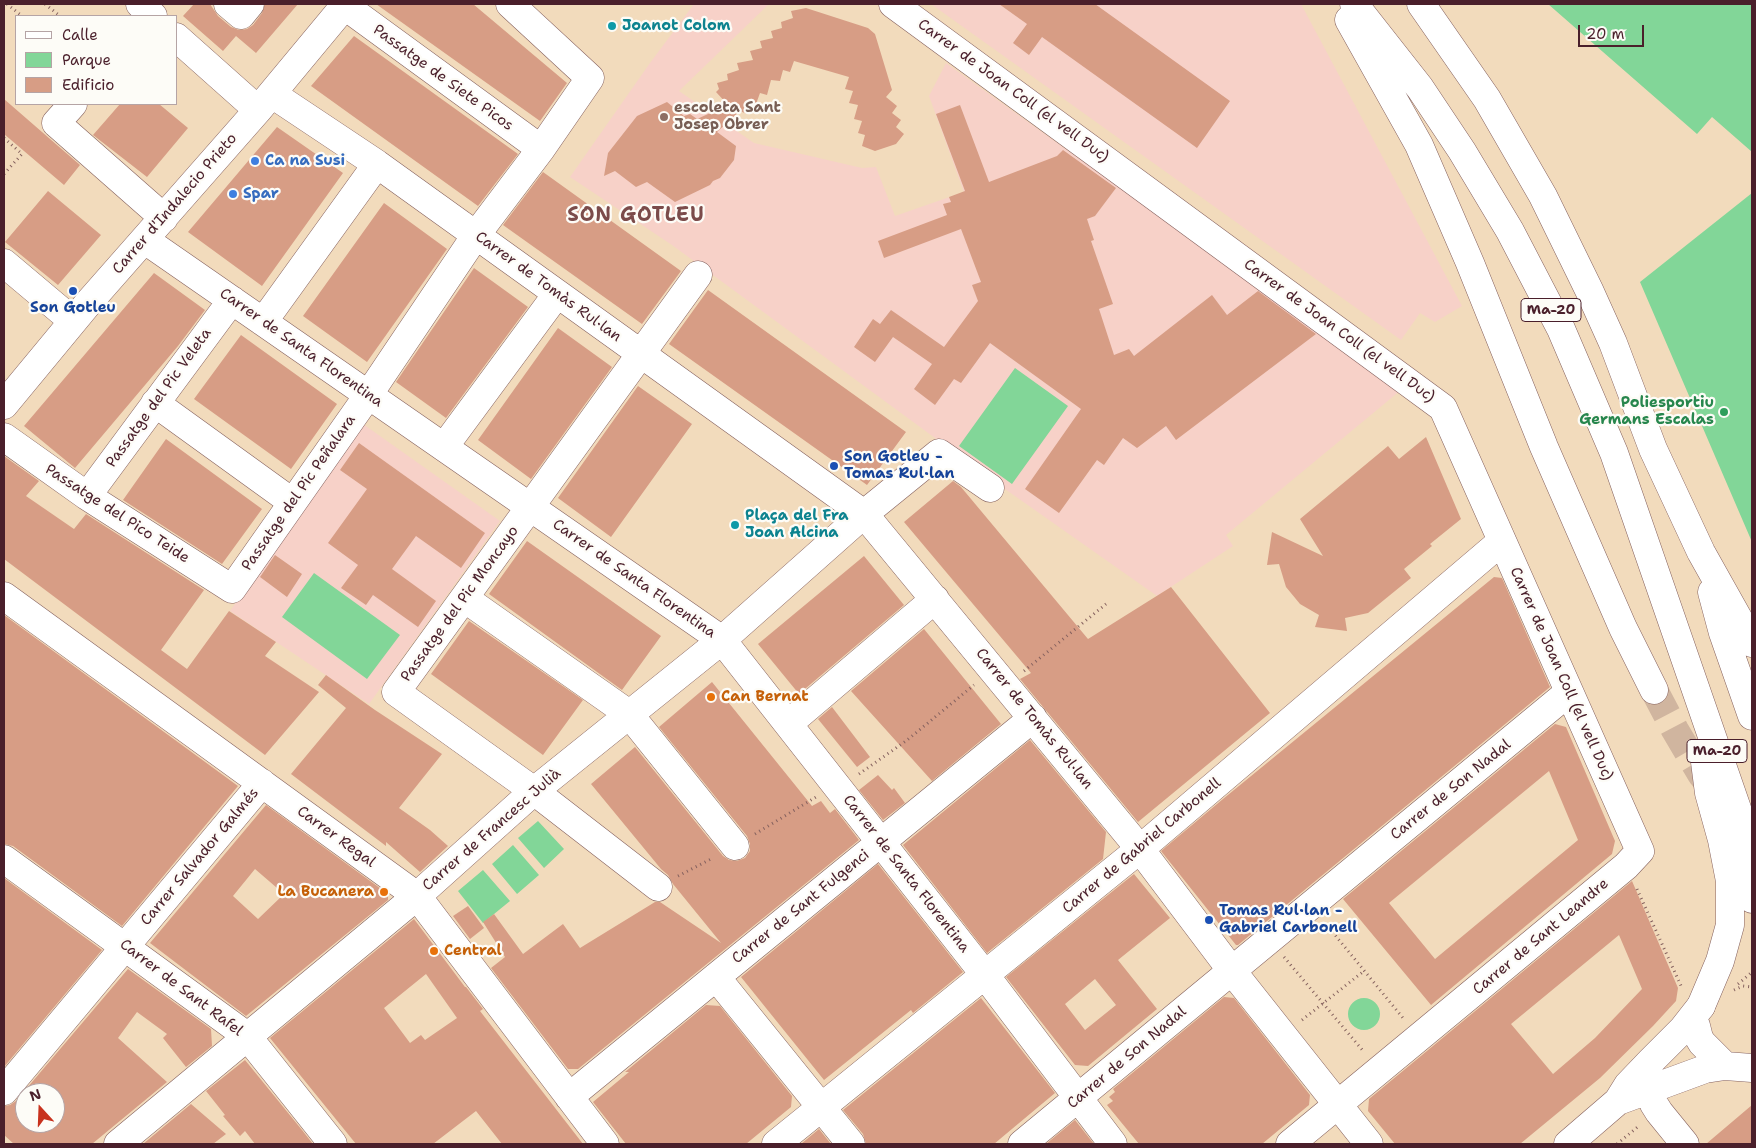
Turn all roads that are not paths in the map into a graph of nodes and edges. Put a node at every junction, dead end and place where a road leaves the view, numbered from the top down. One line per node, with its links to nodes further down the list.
1 (140, 4): 10 (main road)
2 (228, 4): 3 (main road)
3 (250, 4)
4 (510, 4): 14 (main road, Passatge del Pic Peñalara)
5 (893, 4): 36 (main road, Carrer de Joan Coll (el vell Duc))
6 (1339, 4): 45 (main road)
7 (1354, 4): 44 (main road, Ma-20)
8 (1421, 4): 37 (main road, Ma-20)
9 (346, 5): 12 (main road, Carrer d'Indalecio Prieto); 14 (main road, Passatge de Siete Picos)
10 (152, 15)
11 (178, 38): 12 (main road, Carrer de Tomàs Rul·lan)
12 (265, 102): 15 (main road, Carrer de Tomàs Rul·lan); 16 (main road, Carrer d'Indalecio Prieto)
13 (71, 105): 16 (main road)
14 (541, 149): 17 (main road, Passatge del Pic Peñalara)
15 (377, 164): 17 (main road, Carrer de Tomàs Rul·lan); 24 (main road)
16 (164, 218): 18 (main road, Carrer d'Indalecio Prieto)
17 (476, 235): 21 (main road, Carrer de Tomàs Rul·lan); 26 (main road, Passatge del Pic Peñalara)
18 (145, 240): 22 (main road, Carrer de Santa Florentina); 23 (main road, Carrer d'Indalecio Prieto)
19 (4, 264): 23 (main road)
20 (698, 275): 25 (main road, Passatge del Pic Moncayo)
21 (558, 294): 25 (main road, Carrer de Tomàs Rul·lan); 30 (main road)
22 (232, 300): 24 (main road, Carrer de Santa Florentina); 27 (main road, Passatge del Pic Veleta)
23 (73, 321): 28 (main road, Carrer d'Indalecio Prieto)
24 (263, 322): 26 (main road, Carrer de Santa Florentina)
25 (641, 354): 34 (main road, Passatge del Pic Moncayo); 35 (main road, Carrer de Tomàs Rul·lan)
26 (369, 394): 30 (main road, Carrer de Santa Florentina); 33 (main road, Passatge del Pic Peñalara)
27 (155, 403): 32 (main road, Passatge del Pic Veleta); 33 (main road)
28 (4, 405)
29 (4, 437): 32 (main road, Passatge del Pico Teide)
30 (444, 447): 34 (main road, Carrer de Santa Florentina)
31 (990, 488): 35 (main road)
32 (87, 496): 38 (main road, Passatge del Pico Teide)
33 (292, 502): 38 (main road, Passatge del Pic Peñalara)
34 (530, 507): 40 (main road, Passatge del Pic Moncayo); 42 (main road, Carrer de Santa Florentina)
35 (864, 514): 41 (main road, Carrer de Tomàs Rul·lan); 42 (main road, Carrer de Francesc Julià)
36 (1502, 541): 46 (main road, Carrer de Joan Coll (el vell Duc)); 56 (main road, Carrer de Gabriel Carbonell)
37 (1701, 552): 43 (main road); 48 (main road, Ma-20)
38 (232, 589)
39 (4, 596): 52 (main road, Carrer Regal)
40 (464, 598): 47 (main road); 53 (main road, Passatge del Pic Moncayo)
41 (935, 599): 49 (main road, Carrer de Tomàs Rul·lan); 50 (main road)
42 (722, 640): 47 (main road, Carrer de Francesc Julià); 50 (main road, Carrer de Santa Florentina)
43 (1752, 643)
44 (1681, 650): 51 (main road); 57 (main road, Ma-20)
45 (1654, 690)
46 (1570, 692): 58 (main road, Carrer de Joan Coll (el vell Duc)); 64 (main road, Carrer de Son Nadal)
47 (629, 714): 53 (main road, Carrer de Francesc Julià); 55 (main road)
48 (1752, 716)
49 (1033, 718): 54 (main road, Carrer de Sant Fulgenci); 56 (main road, Carrer de Tomàs Rul·lan)
50 (788, 724): 54 (main road, Carrer de Santa Florentina)
51 (1705, 762): 62 (main road); 67 (main road)
52 (262, 783): 61 (main road, Carrer Regal); 63 (main road, Carrer Salvador Galmés)
53 (534, 791): 60 (main road, Passatge del Pic Moncayo); 61 (main road, Carrer de Francesc Julià)
54 (880, 842): 65 (main road, Carrer de Santa Florentina); 66 (main road, Carrer de Sant Fulgenci)
55 (735, 846)
56 (1140, 849): 64 (main road, Carrer de Tomàs Rul·lan); 65 (main road, Carrer de Gabriel Carbonell)
57 (1752, 852)
58 (1633, 858): 76 (main road, Carrer de Sant Leandre)
59 (4, 859): 63 (main road, Carrer de Sant Rafel)
60 (658, 887)
61 (418, 896): 68 (main road, Carrer de Francesc Julià); 73 (main road, Carrer Regal)
62 (1752, 898)
63 (126, 947): 68 (main road, Carrer de Sant Rafel); 72 (main road, Carrer Salvador Galmés)
64 (1232, 971): 74 (main road, Carrer de Son Nadal); 76 (main road)
65 (985, 975): 74 (main road, Carrer de Santa Florentina); 77 (main road, Carrer de Gabriel Carbonell)
66 (716, 977): 73 (main road, Carrer de Sant Fulgenci); 77 (main road)
67 (1694, 1008): 69 (main road); 71 (main road); 75 (main road)
68 (246, 1036): 78 (main road, Carrer de Francesc Julià); 79 (main road, Carrer de Sant Rafel)
69 (1725, 1066): 70 (main road); 71 (main road)
70 (1752, 1068)
71 (1649, 1090): 75 (main road); 88 (main road)
72 (4, 1091)
73 (569, 1097): 80 (main road, Carrer Regal)
74 (1077, 1098): 83 (main road, Carrer de Son Nadal); 84 (main road, Carrer de Santa Florentina)
75 (1618, 1101): 87 (main road)
76 (1338, 1105): 85 (main road); 86 (main road)
77 (821, 1107): 81 (main road, Carrer de Gabriel Carbonell); 82 (main road)
78 (118, 1144)
79 (333, 1144)
80 (605, 1144)
81 (776, 1144)
82 (851, 1144)
83 (1022, 1144)
84 (1113, 1144)
85 (1290, 1144)
86 (1369, 1144)
87 (1568, 1144)
88 (1685, 1144)

